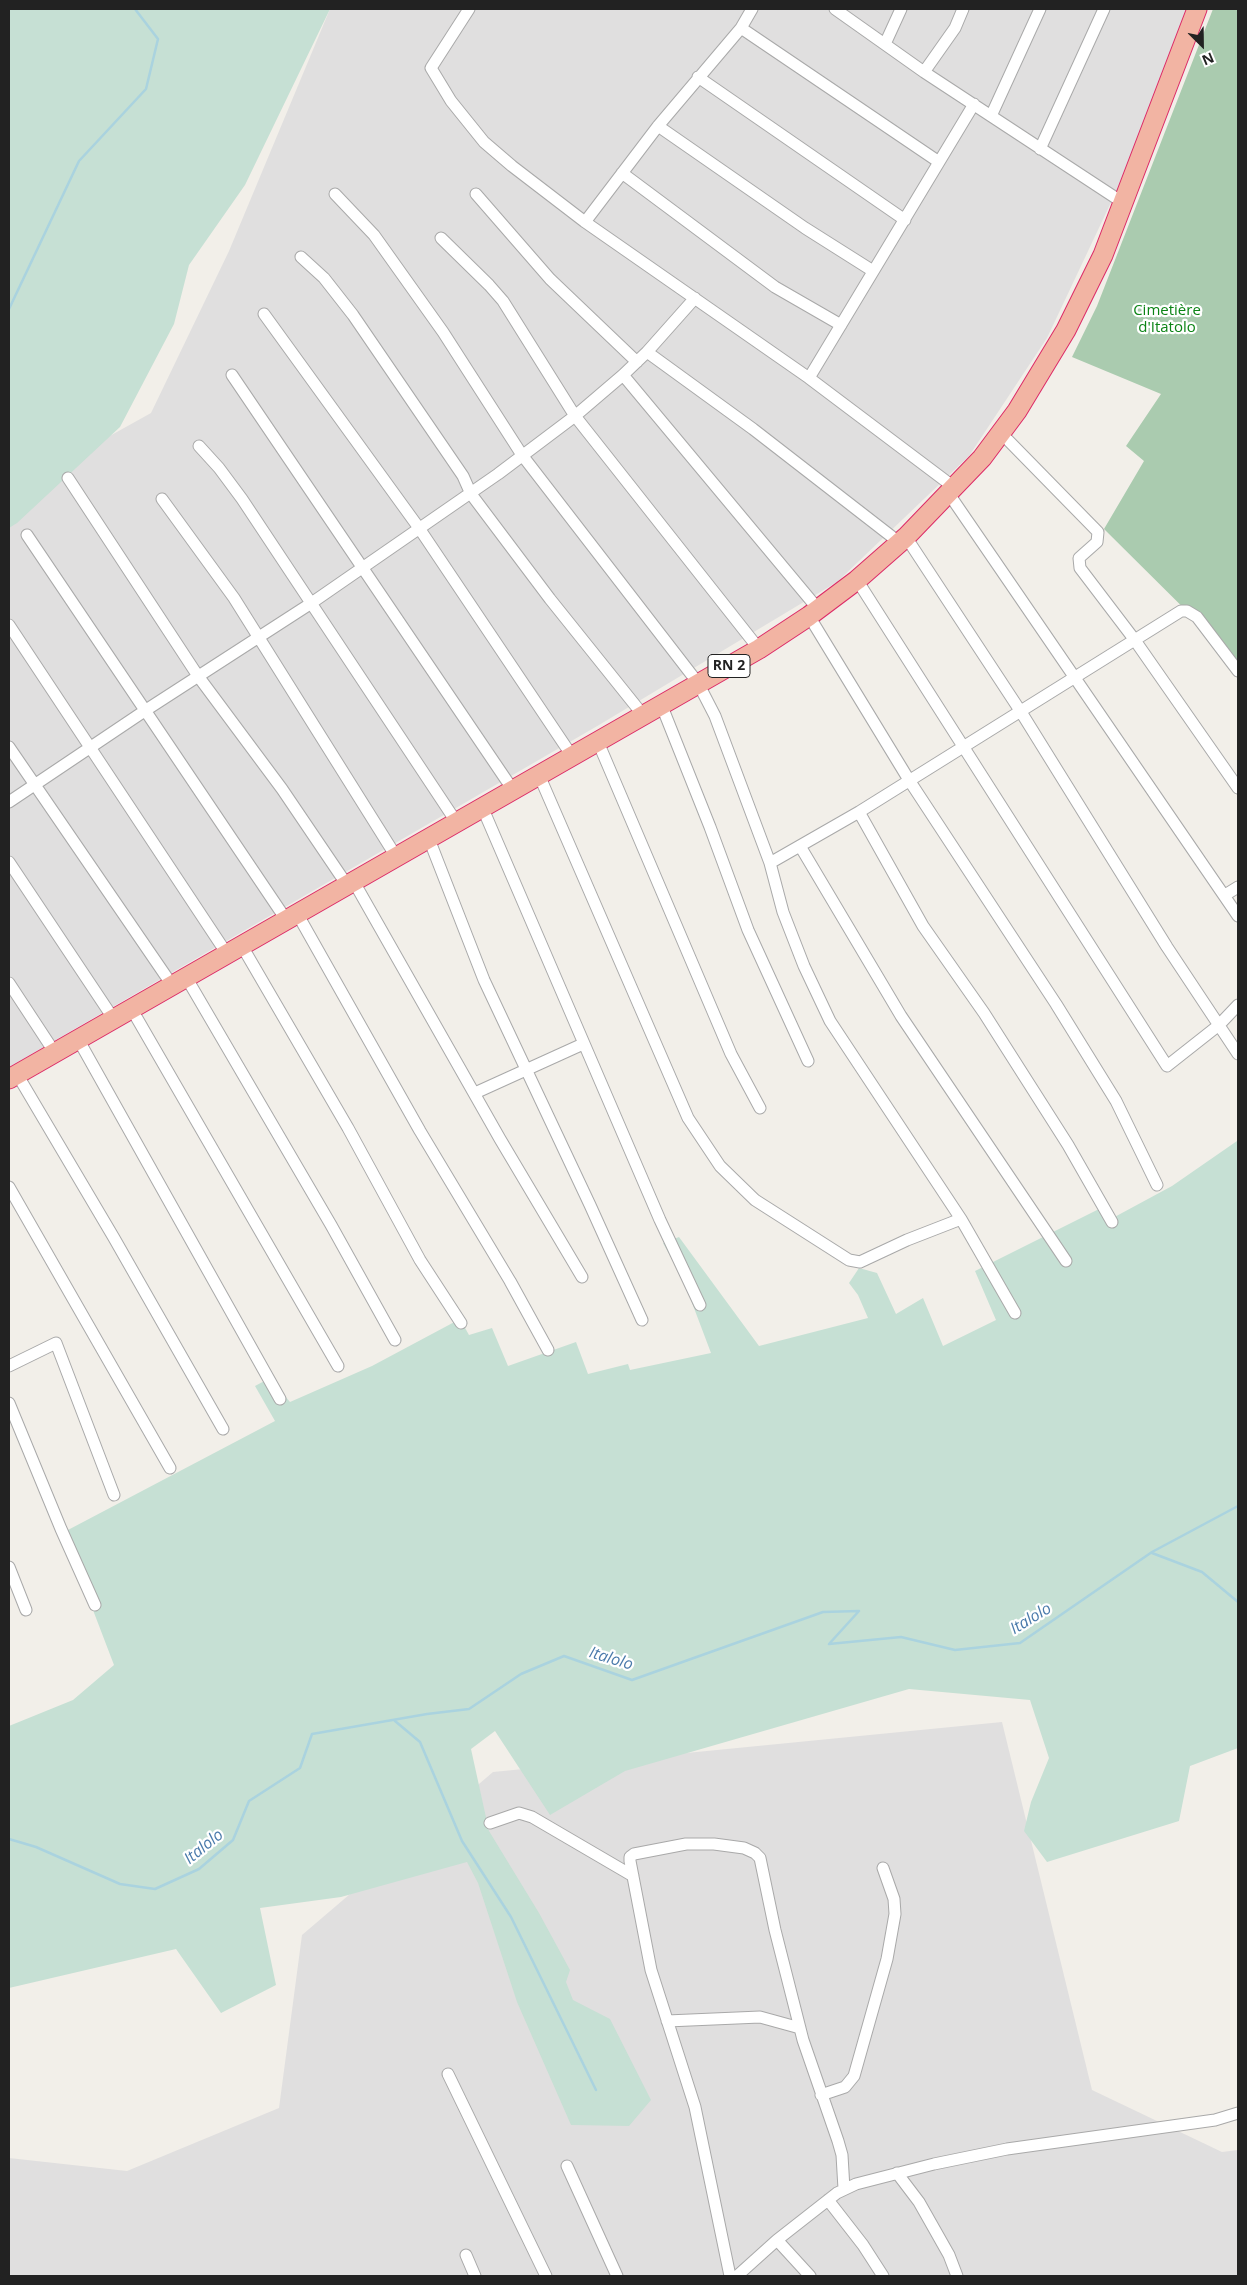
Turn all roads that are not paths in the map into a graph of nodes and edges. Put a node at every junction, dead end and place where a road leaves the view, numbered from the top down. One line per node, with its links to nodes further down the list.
1 (469, 9): 23 (street)
2 (752, 9): 9 (street)
3 (835, 9): 10 (street)
4 (901, 9): 10 (street)
5 (963, 9): 11 (street)
6 (1040, 9): 14 (street)
7 (1104, 9): 16 (street)
8 (1197, 9): 21 (highway, RN 2)
9 (741, 28): 12 (street); 17 (street)
10 (885, 44): 11 (street)
11 (924, 72): 13 (street)
12 (698, 78): 15 (street); 22 (street)
13 (974, 104): 14 (street); 17 (street)
14 (991, 116): 16 (street)
15 (658, 126): 18 (street); 26 (street)
16 (1040, 149): 21 (street)
17 (939, 162): 22 (street)
18 (622, 173): 23 (street); 29 (street)
19 (335, 194): 38 (street)
20 (476, 194): 31 (street)
21 (1122, 202): 36 (highway, RN 2)
22 (905, 220): 26 (street)
23 (585, 222): 27 (street)
24 (441, 238): 35 (street)
25 (302, 257): 41 (street)
26 (873, 271): 29 (street)
27 (695, 298): 30 (street); 34 (street)
28 (264, 314): 43 (street)
29 (841, 325): 34 (street)
30 (647, 352): 31 (street); 45 (street)
31 (637, 362): 33 (street)
32 (232, 375): 46 (street)
33 (623, 375): 35 (street); 49 (street)
34 (809, 378): 40 (street)
35 (575, 416): 38 (street); 53 (street)
36 (1001, 433): 40 (highway, RN 2); 52 (street)
37 (199, 446): 48 (street)
38 (522, 455): 41 (street); 57 (street)
39 (68, 478): 55 (street)
40 (952, 491): 45 (highway, RN 2); 56 (street)
41 (471, 494): 43 (street); 61 (street)
42 (162, 499): 51 (street)
43 (419, 528): 46 (street); 66 (street)
44 (27, 535): 59 (street)
45 (903, 540): 47 (highway, RN 2); 60 (street)
46 (362, 566): 48 (street); 71 (street)
47 (857, 580): 49 (highway, RN 2); 63 (street)
48 (310, 604): 51 (street); 75 (street)
49 (814, 613): 53 (highway, RN 2); 68 (street)
50 (9, 625): 65 (street)
51 (257, 637): 55 (street); 78 (street)
52 (1134, 639): 54 (street); 56 (street); 70 (street)
53 (759, 649): 57 (highway, RN 2)
54 (1238, 671)
55 (198, 676): 59 (street); 81 (street)
56 (1076, 676): 60 (street); 83 (street)
57 (698, 683): 58 (highway, RN 2); 80 (street)
58 (661, 704): 61 (highway, RN 2); 97 (street)
59 (146, 710): 65 (street); 85 (street)
60 (1021, 712): 63 (street); 92 (street)
61 (642, 714): 62 (highway, RN 2)
62 (598, 742): 66 (highway, RN 2); 101 (street)
63 (963, 745): 68 (street); 92 (street)
64 (9, 747): 69 (street)
65 (90, 747): 69 (street); 86 (street)
66 (572, 756): 67 (highway, RN 2)
67 (539, 775): 71 (highway, RN 2); 104 (street)
68 (909, 780): 74 (street); 102 (street)
69 (35, 786): 72 (street); 87 (street)
70 (1238, 788)
71 (513, 790): 73 (highway, RN 2)
72 (9, 802)
73 (484, 808): 75 (highway, RN 2); 94 (street)
74 (859, 812): 77 (street); 105 (street)
75 (457, 823): 76 (highway, RN 2)
76 (429, 839): 78 (highway, RN 2); 98 (street)
77 (800, 846): 80 (street); 106 (street)
78 (397, 858): 81 (highway, RN 2)
79 (9, 862): 91 (street)
80 (770, 862): 104 (street)
81 (350, 884): 85 (highway, RN 2); 100 (street)
82 (1238, 887): 83 (street)
83 (1225, 895): 84 (street)
84 (1238, 916)
85 (292, 918): 86 (highway, RN 2); 113 (street)
86 (235, 950): 87 (highway, RN 2); 111 (street)
87 (179, 981): 90 (highway, RN 2); 112 (street)
88 (9, 983): 95 (street)
89 (1238, 1005): 92 (street)
90 (131, 1008): 91 (highway, RN 2); 115 (street)
91 (113, 1018): 93 (highway, RN 2)
92 (1219, 1025): 96 (street)
93 (78, 1039): 95 (highway, RN 2); 116 (street)
94 (583, 1044): 98 (street); 108 (street)
95 (55, 1053): 99 (highway, RN 2)
96 (1238, 1054)
97 (808, 1061)
98 (524, 1070): 100 (street); 110 (street)
99 (13, 1077): 118 (street)
100 (475, 1094): 107 (street)
101 (760, 1108)
102 (1157, 1185)
103 (9, 1187): 119 (street)
104 (961, 1219): 109 (street)
105 (1112, 1222)
106 (1066, 1261)
107 (582, 1277)
108 (700, 1305)
109 (1016, 1313)
110 (642, 1320)
111 (461, 1323)
112 (395, 1340)
113 (548, 1350)
114 (9, 1366): 120 (street)
115 (338, 1366)
116 (280, 1399)
117 (9, 1403): 122 (street)
118 (224, 1429)
119 (170, 1468)
120 (114, 1494)
121 (9, 1567): 123 (street)
122 (95, 1604)
123 (26, 1610)
124 (490, 1823): 126 (street)
125 (883, 1868): 130 (street)
126 (633, 1876): 127 (street); 128 (street)
127 (667, 2021): 128 (street); 141 (street)
128 (800, 2028): 130 (street)
129 (448, 2074): 139 (street)
130 (821, 2095): 134 (street)
131 (1238, 2113): 133 (street)
132 (567, 2166): 140 (street)
133 (897, 2173): 134 (street); 145 (street)
134 (844, 2188): 135 (street)
135 (828, 2200): 136 (street); 144 (street)
136 (777, 2240): 142 (street); 143 (street)
137 (466, 2255): 138 (street)
138 (475, 2276)
139 (546, 2276)
140 (616, 2276)
141 (730, 2276)
142 (737, 2276)
143 (810, 2276)
144 (883, 2276)
145 (957, 2276)

